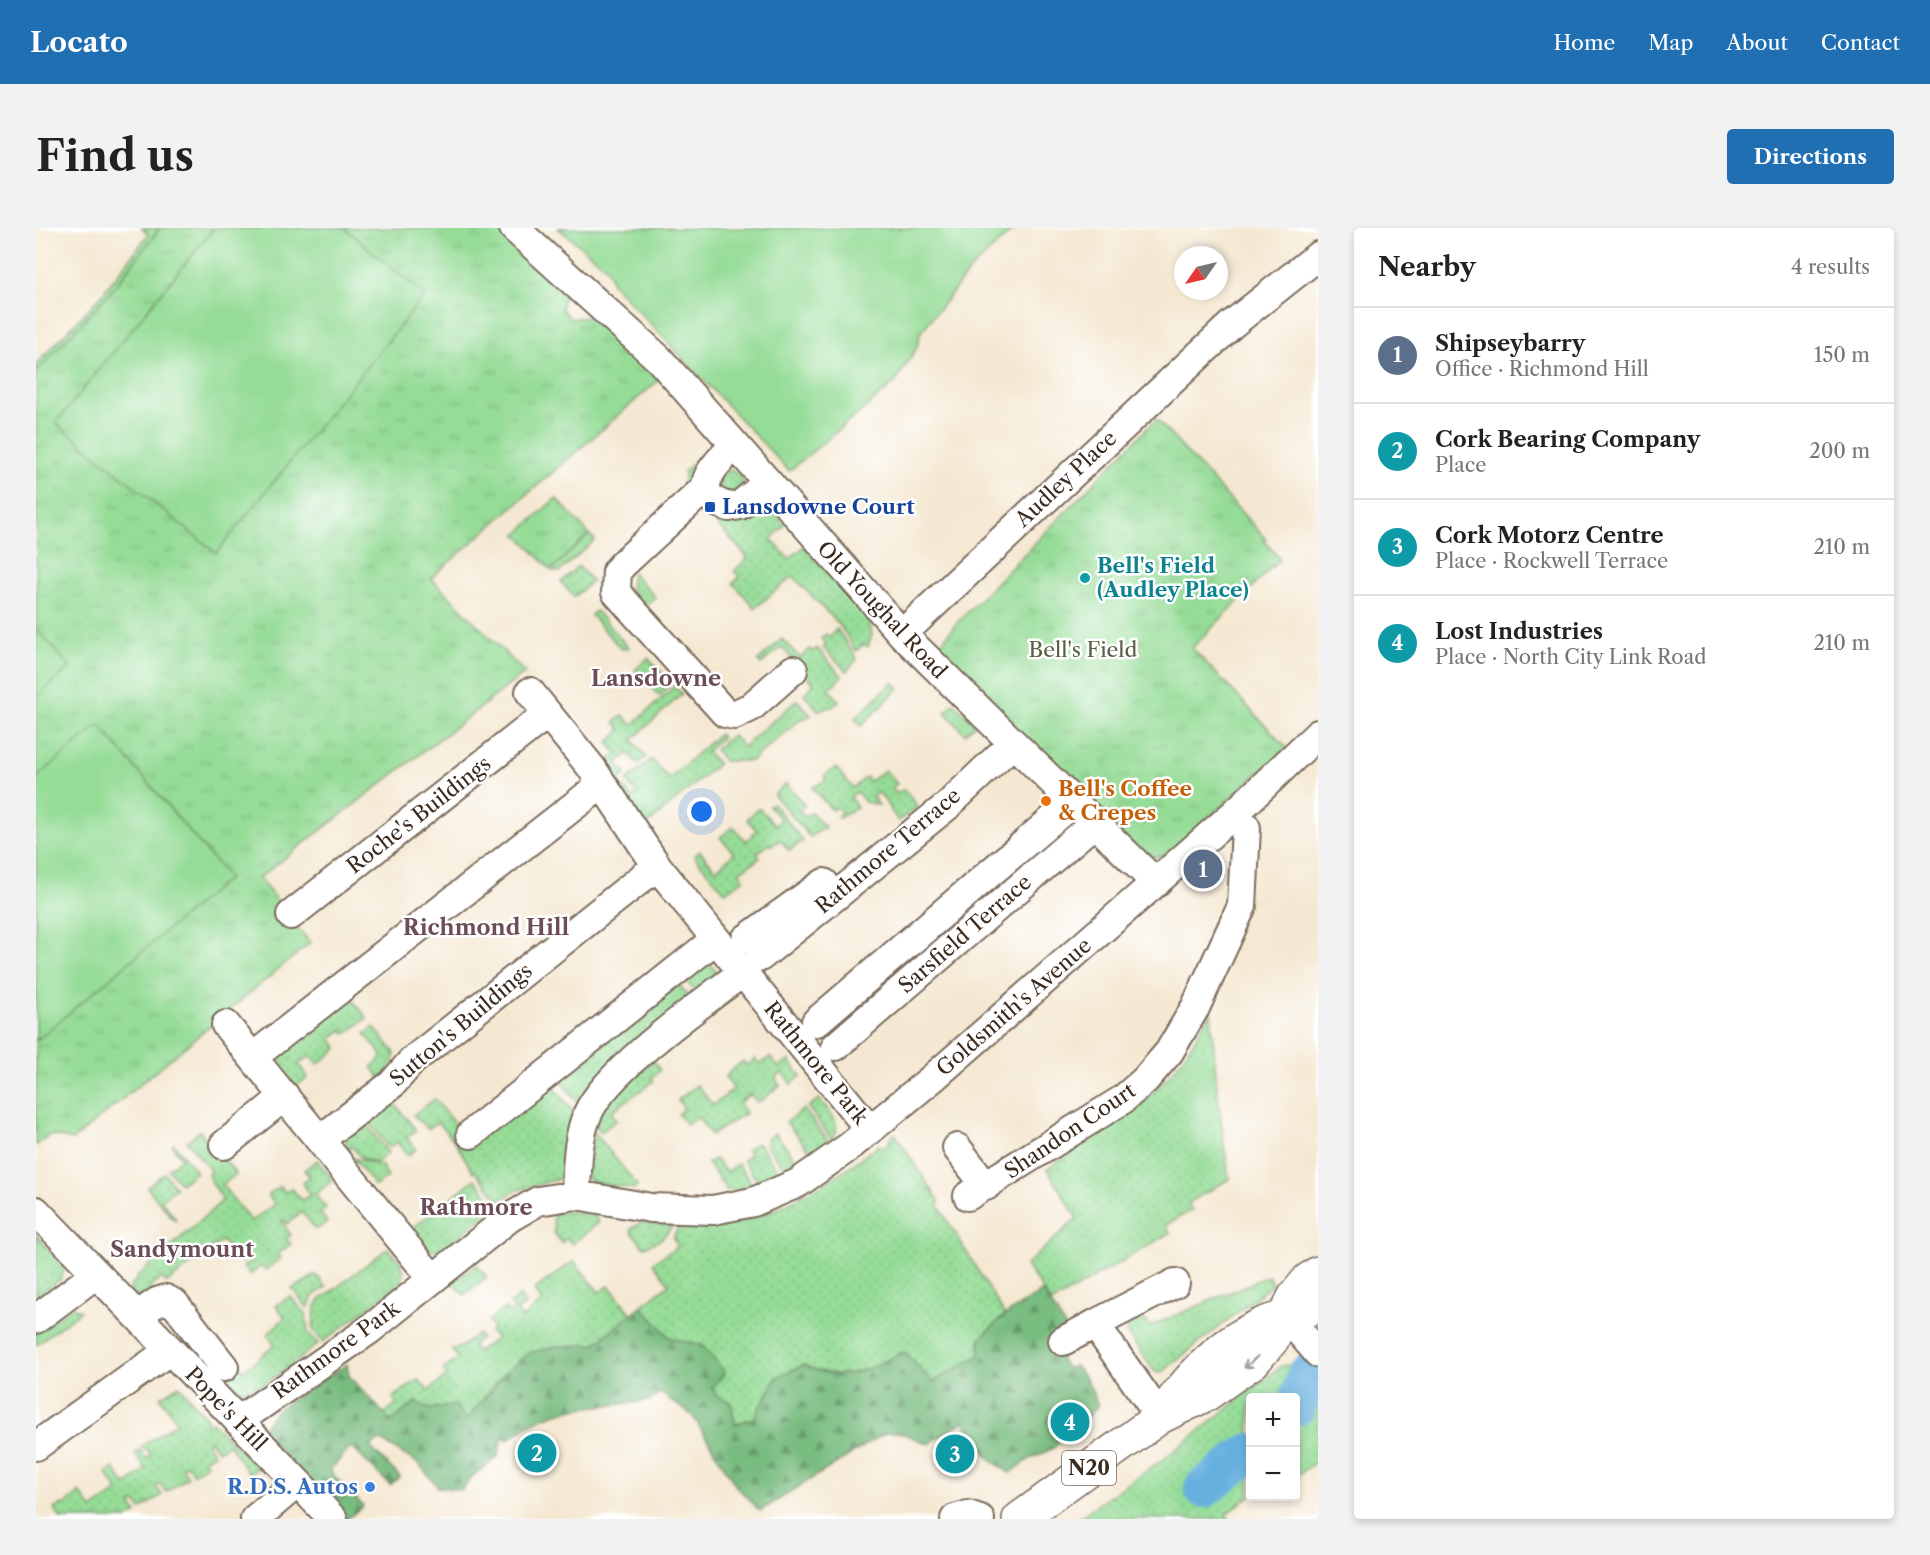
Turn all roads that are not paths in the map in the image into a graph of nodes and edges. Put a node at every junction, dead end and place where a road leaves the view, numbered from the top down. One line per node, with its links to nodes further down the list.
1 (514, 228): 3 (street, Old Youghal Road)
2 (1318, 256): 6 (street, Audley Place)
3 (735, 447): 4 (street, Old Youghal Road); 5 (street)
4 (767, 483): 5 (street); 6 (street, Old Youghal Road)
5 (706, 487): 7 (street)
6 (902, 634): 10 (street, Old Youghal Road)
7 (793, 670)
8 (539, 703): 11 (street, Rathmore Park); 17 (street, Roche's Buildings)
9 (1318, 734): 13 (street)
10 (1013, 743): 12 (street, Old Youghal Road); 19 (street, Rathmore Terrace)
11 (602, 784): 15 (street, Rathmore Park); 23 (street)
12 (1073, 802): 14 (street, Old Youghal Road); 20 (street, Sarsfield Terrace)
13 (1236, 812): 16 (street); 29 (street, Shandon Court)
14 (1094, 823): 16 (street, Old Youghal Road); 22 (street, Sarsfield Terrace)
15 (657, 866): 18 (street, Rathmore Park); 27 (street, Sutton's Buildings)
16 (1156, 883): 25 (street, Goldsmith's Avenue)
17 (291, 915)
18 (716, 939): 19 (street, Rathmore Park); 26 (street)
19 (749, 956): 25 (street, Rathmore Park); 30 (street)
20 (816, 1022)
21 (226, 1025): 23 (street)
22 (836, 1046)
23 (253, 1057): 24 (street)
24 (285, 1096): 27 (street); 28 (street)
25 (870, 1130): 30 (street, Rathmore Park)
26 (471, 1134)
27 (321, 1139): 34 (street)
28 (224, 1145)
29 (957, 1148)
30 (576, 1195): 34 (street, Rathmore Park)
31 (36, 1211): 33 (street, Pope's Hill)
32 (1318, 1273): 38 (highway, N20)
33 (96, 1274): 37 (street, Pope's Hill); 39 (street)
34 (433, 1279): 47 (street, Rathmore Park)
35 (1175, 1283): 40 (street)
36 (1318, 1305): 38 (highway)
37 (138, 1316): 41 (street); 43 (street, Pope's Hill)
38 (1286, 1316): 44 (street); 46 (highway, N20)
39 (36, 1319)
40 (1095, 1324): 42 (street); 46 (street)
41 (199, 1334): 43 (street); 45 (street)
42 (1063, 1341)
43 (172, 1352): 47 (street, Pope's Hill); 48 (street, Pope's Hill)
44 (1318, 1353)
45 (224, 1367)
46 (1160, 1417): 54 (highway, N20)
47 (238, 1421): 49 (street, Pope's Hill)
48 (36, 1446)
49 (297, 1483): 50 (street); 51 (street, Pope's Hill)
50 (255, 1519)
51 (333, 1519)
52 (955, 1519): 53 (street)
53 (980, 1519)
54 (1018, 1519)

